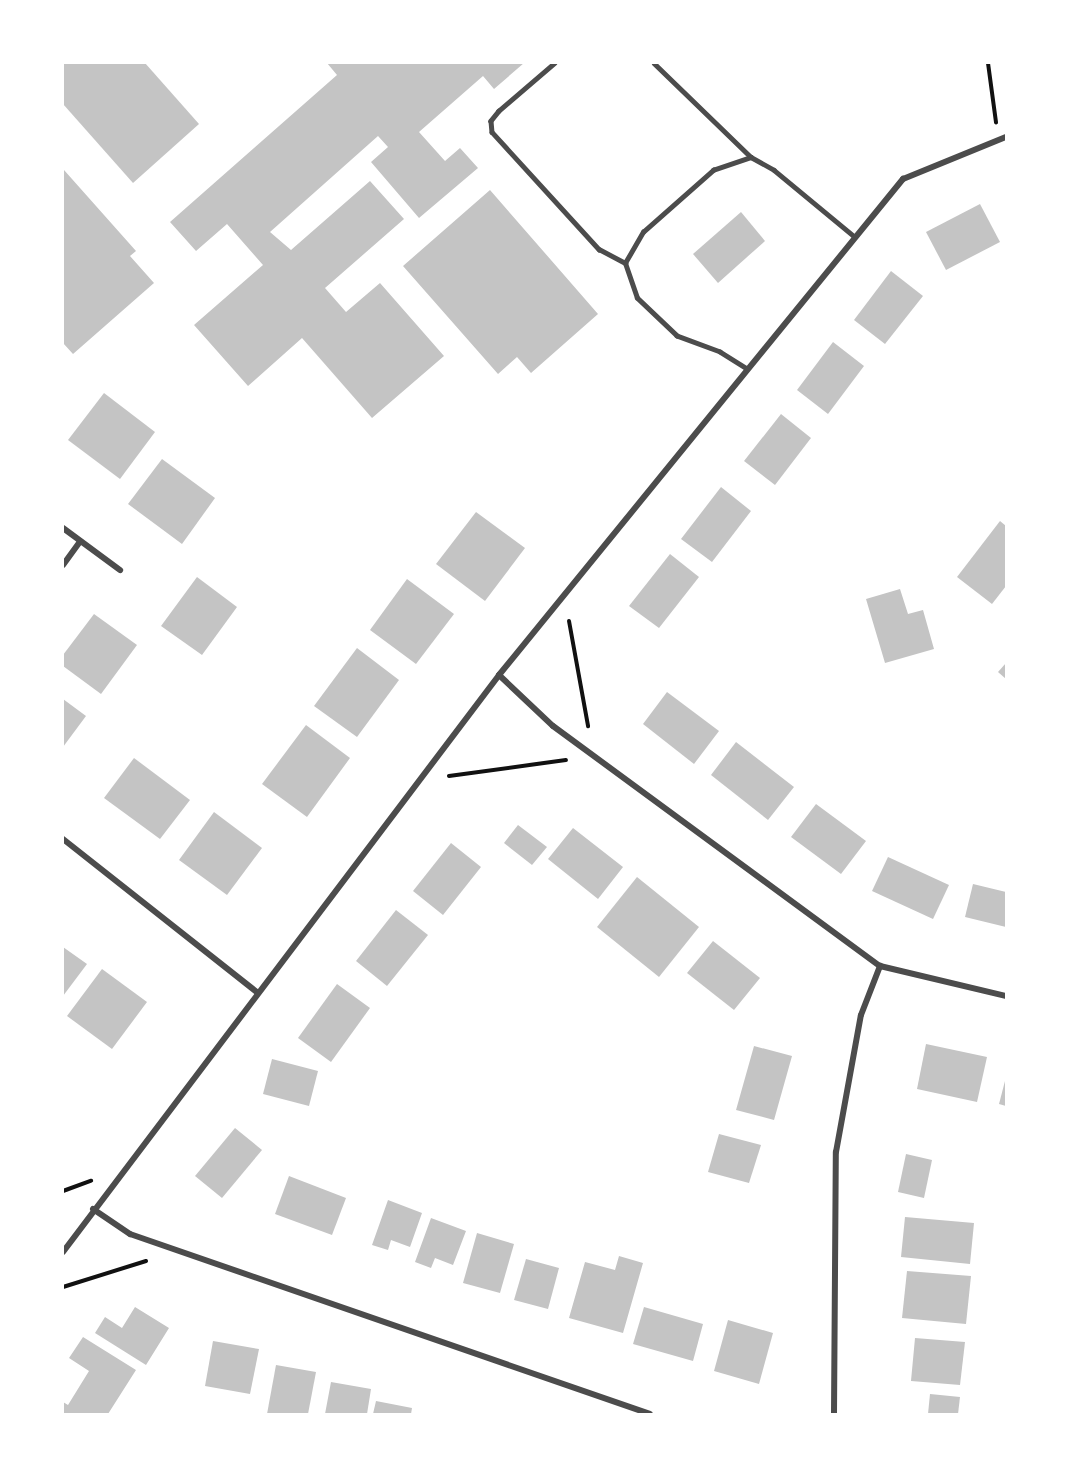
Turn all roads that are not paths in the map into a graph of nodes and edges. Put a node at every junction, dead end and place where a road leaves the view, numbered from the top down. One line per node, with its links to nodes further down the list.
1 (555, 63): 6 (lane)
2 (654, 63): 4 (lane)
3 (1006, 137): 5 (street)
4 (751, 157): 5 (lane); 6 (lane)
5 (855, 237): 7 (street)
6 (625, 263): 7 (lane)
7 (747, 369): 12 (street)
8 (63, 528): 9 (street)
9 (80, 542): 10 (street); 11 (street)
10 (63, 565)
11 (120, 570)
12 (499, 675): 14 (street); 15 (street)
13 (63, 839): 15 (street)
14 (880, 966): 16 (street); 20 (street)
15 (257, 992): 17 (street)
16 (1006, 996)
17 (93, 1209): 18 (street); 19 (street)
18 (63, 1252)
19 (650, 1414)
20 (834, 1414)

